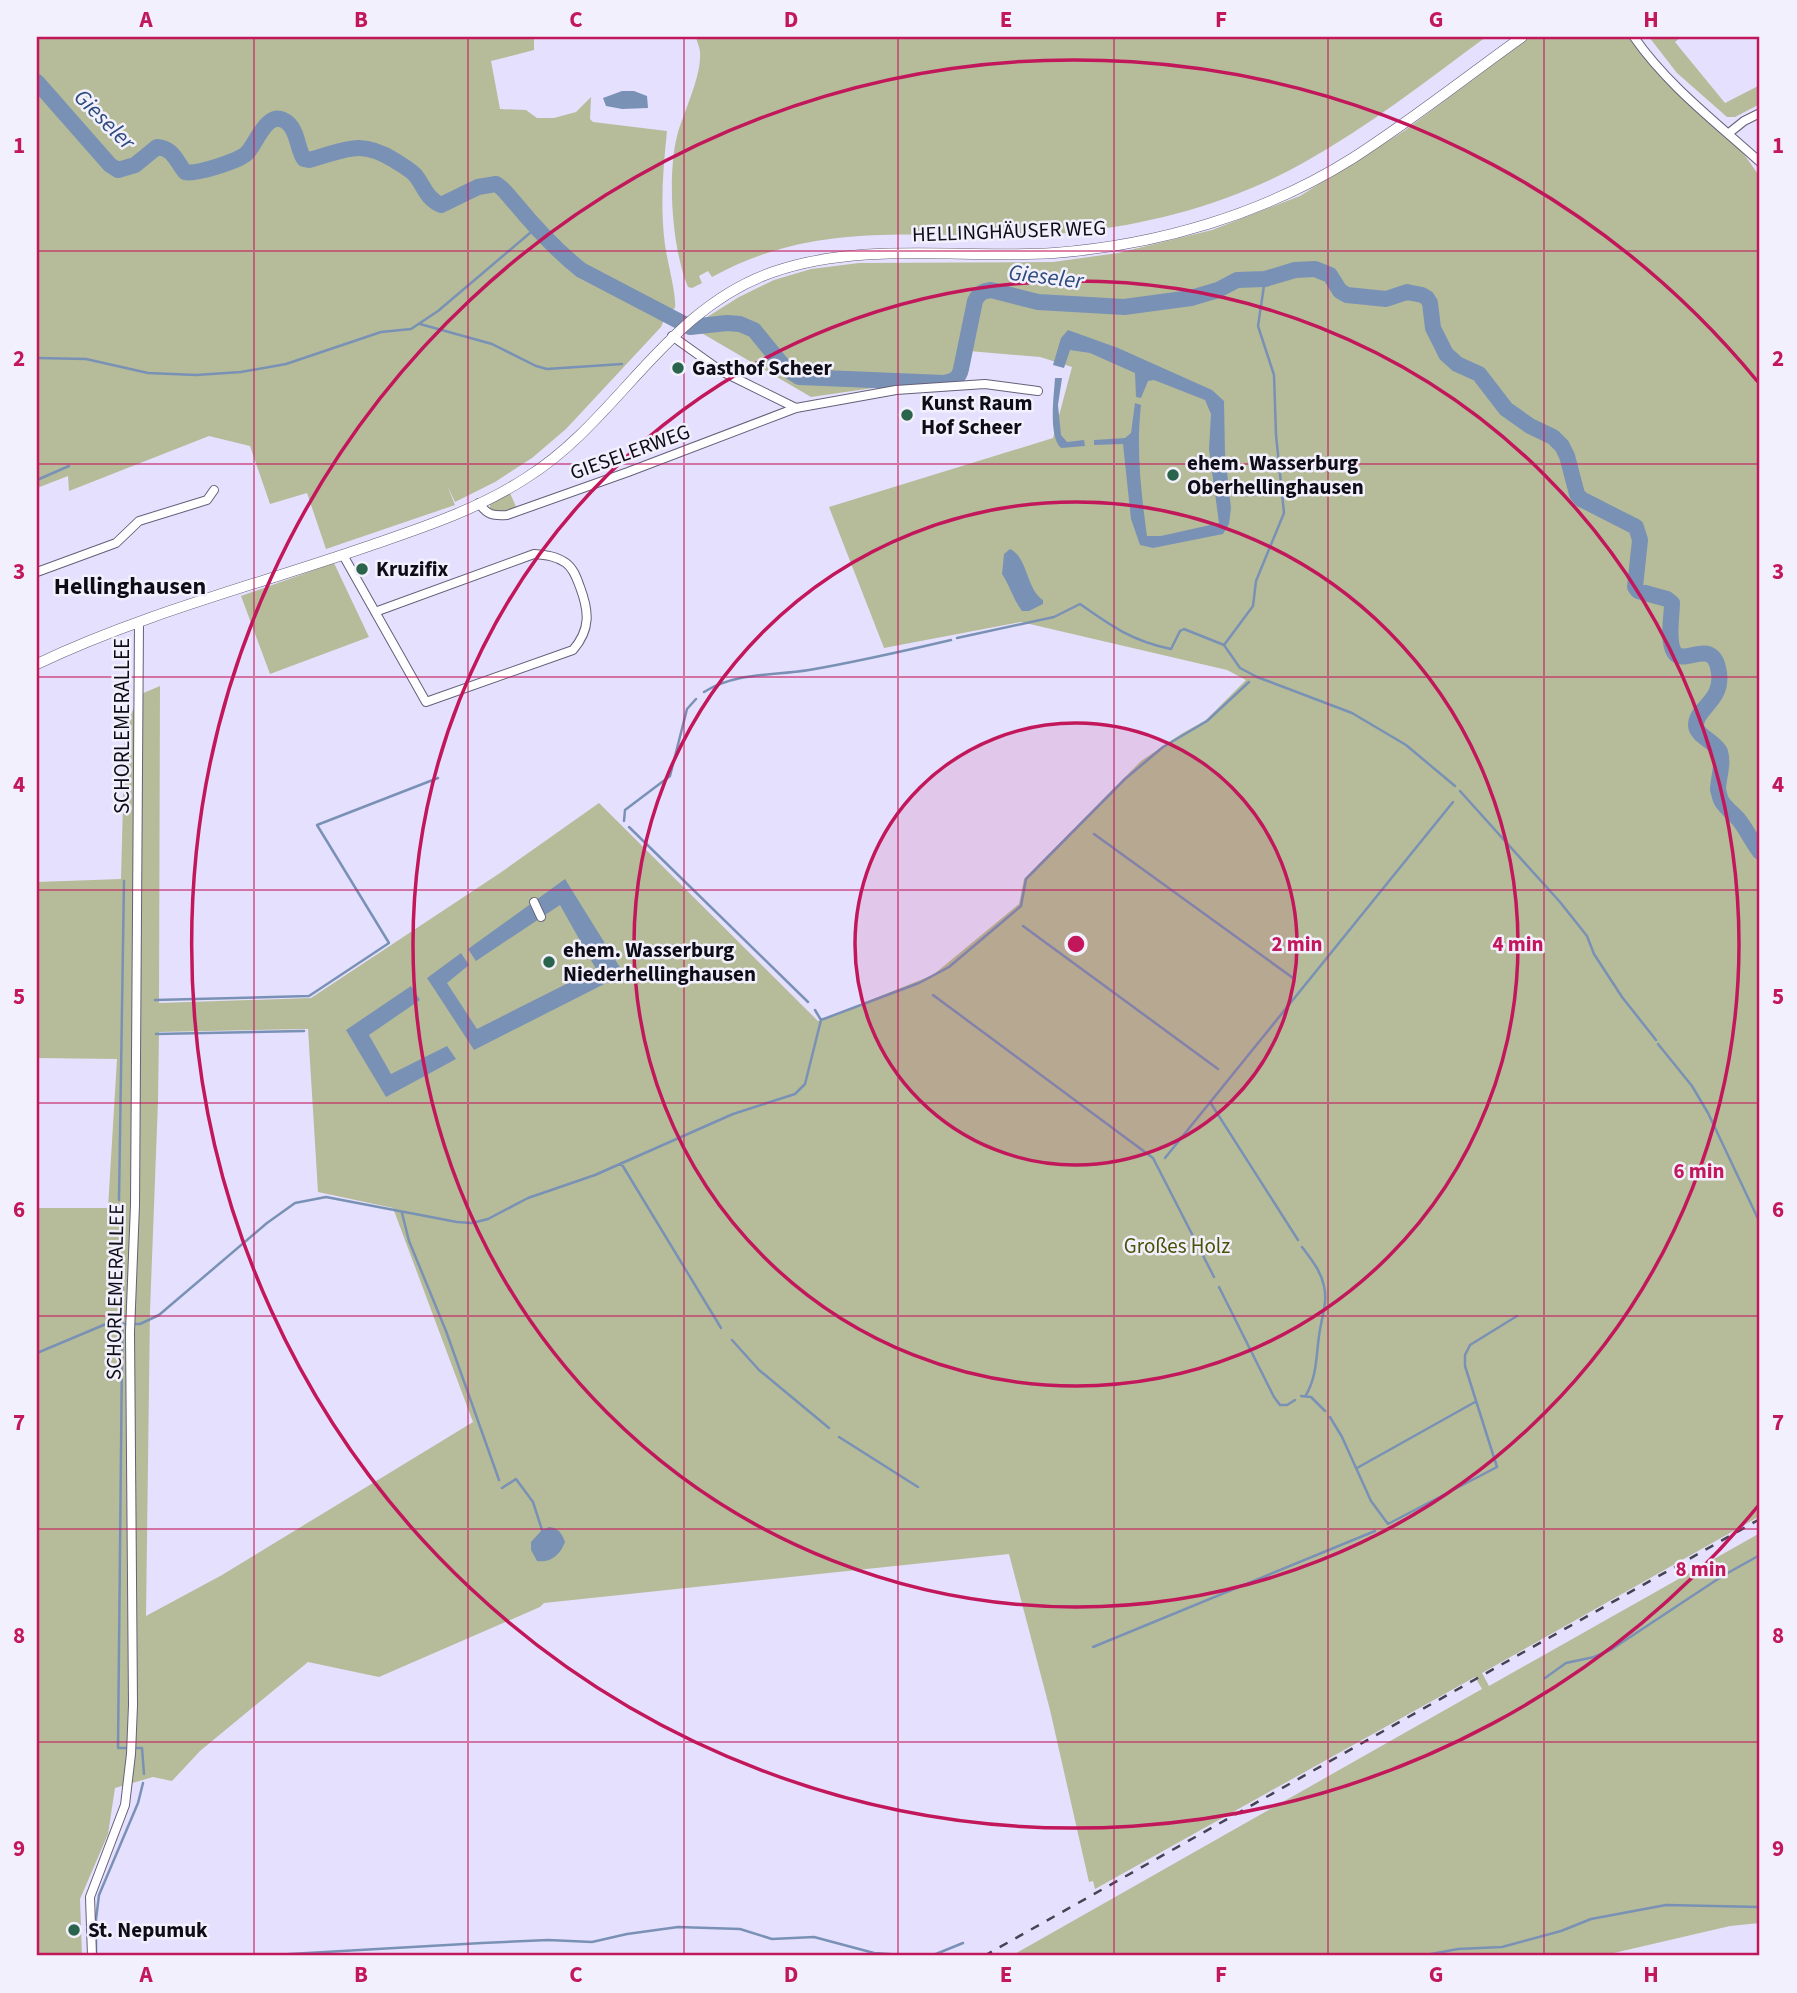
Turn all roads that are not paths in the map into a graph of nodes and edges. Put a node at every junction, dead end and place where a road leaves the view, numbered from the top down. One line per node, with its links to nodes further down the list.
1 (1522, 37): 6 (street, HELLINGHÄUSER WEG)
2 (1634, 37): 4 (street)
3 (1760, 113): 4 (street)
4 (1729, 133): 5 (street)
5 (1760, 162)
6 (675, 334): 8 (street); 10 (street, HELLINGHÄUSER WEG)
7 (1038, 391): 8 (street, GIESELERWEG)
8 (796, 408): 10 (street, GIESELERWEG)
9 (214, 490): 12 (street)
10 (480, 503): 11 (street, HELLINGHÄUSER WEG)
11 (343, 555): 13 (street); 14 (street, HELLINGHÄUSER WEG)
12 (37, 572)
13 (375, 612): 13 (street)
14 (139, 622): 15 (street, HELLINGHÄUSER WEG); 18 (street, SCHORLEMERALLEE)
15 (37, 664)
16 (534, 902): 17 (street)
17 (541, 917)
18 (92, 1956)

